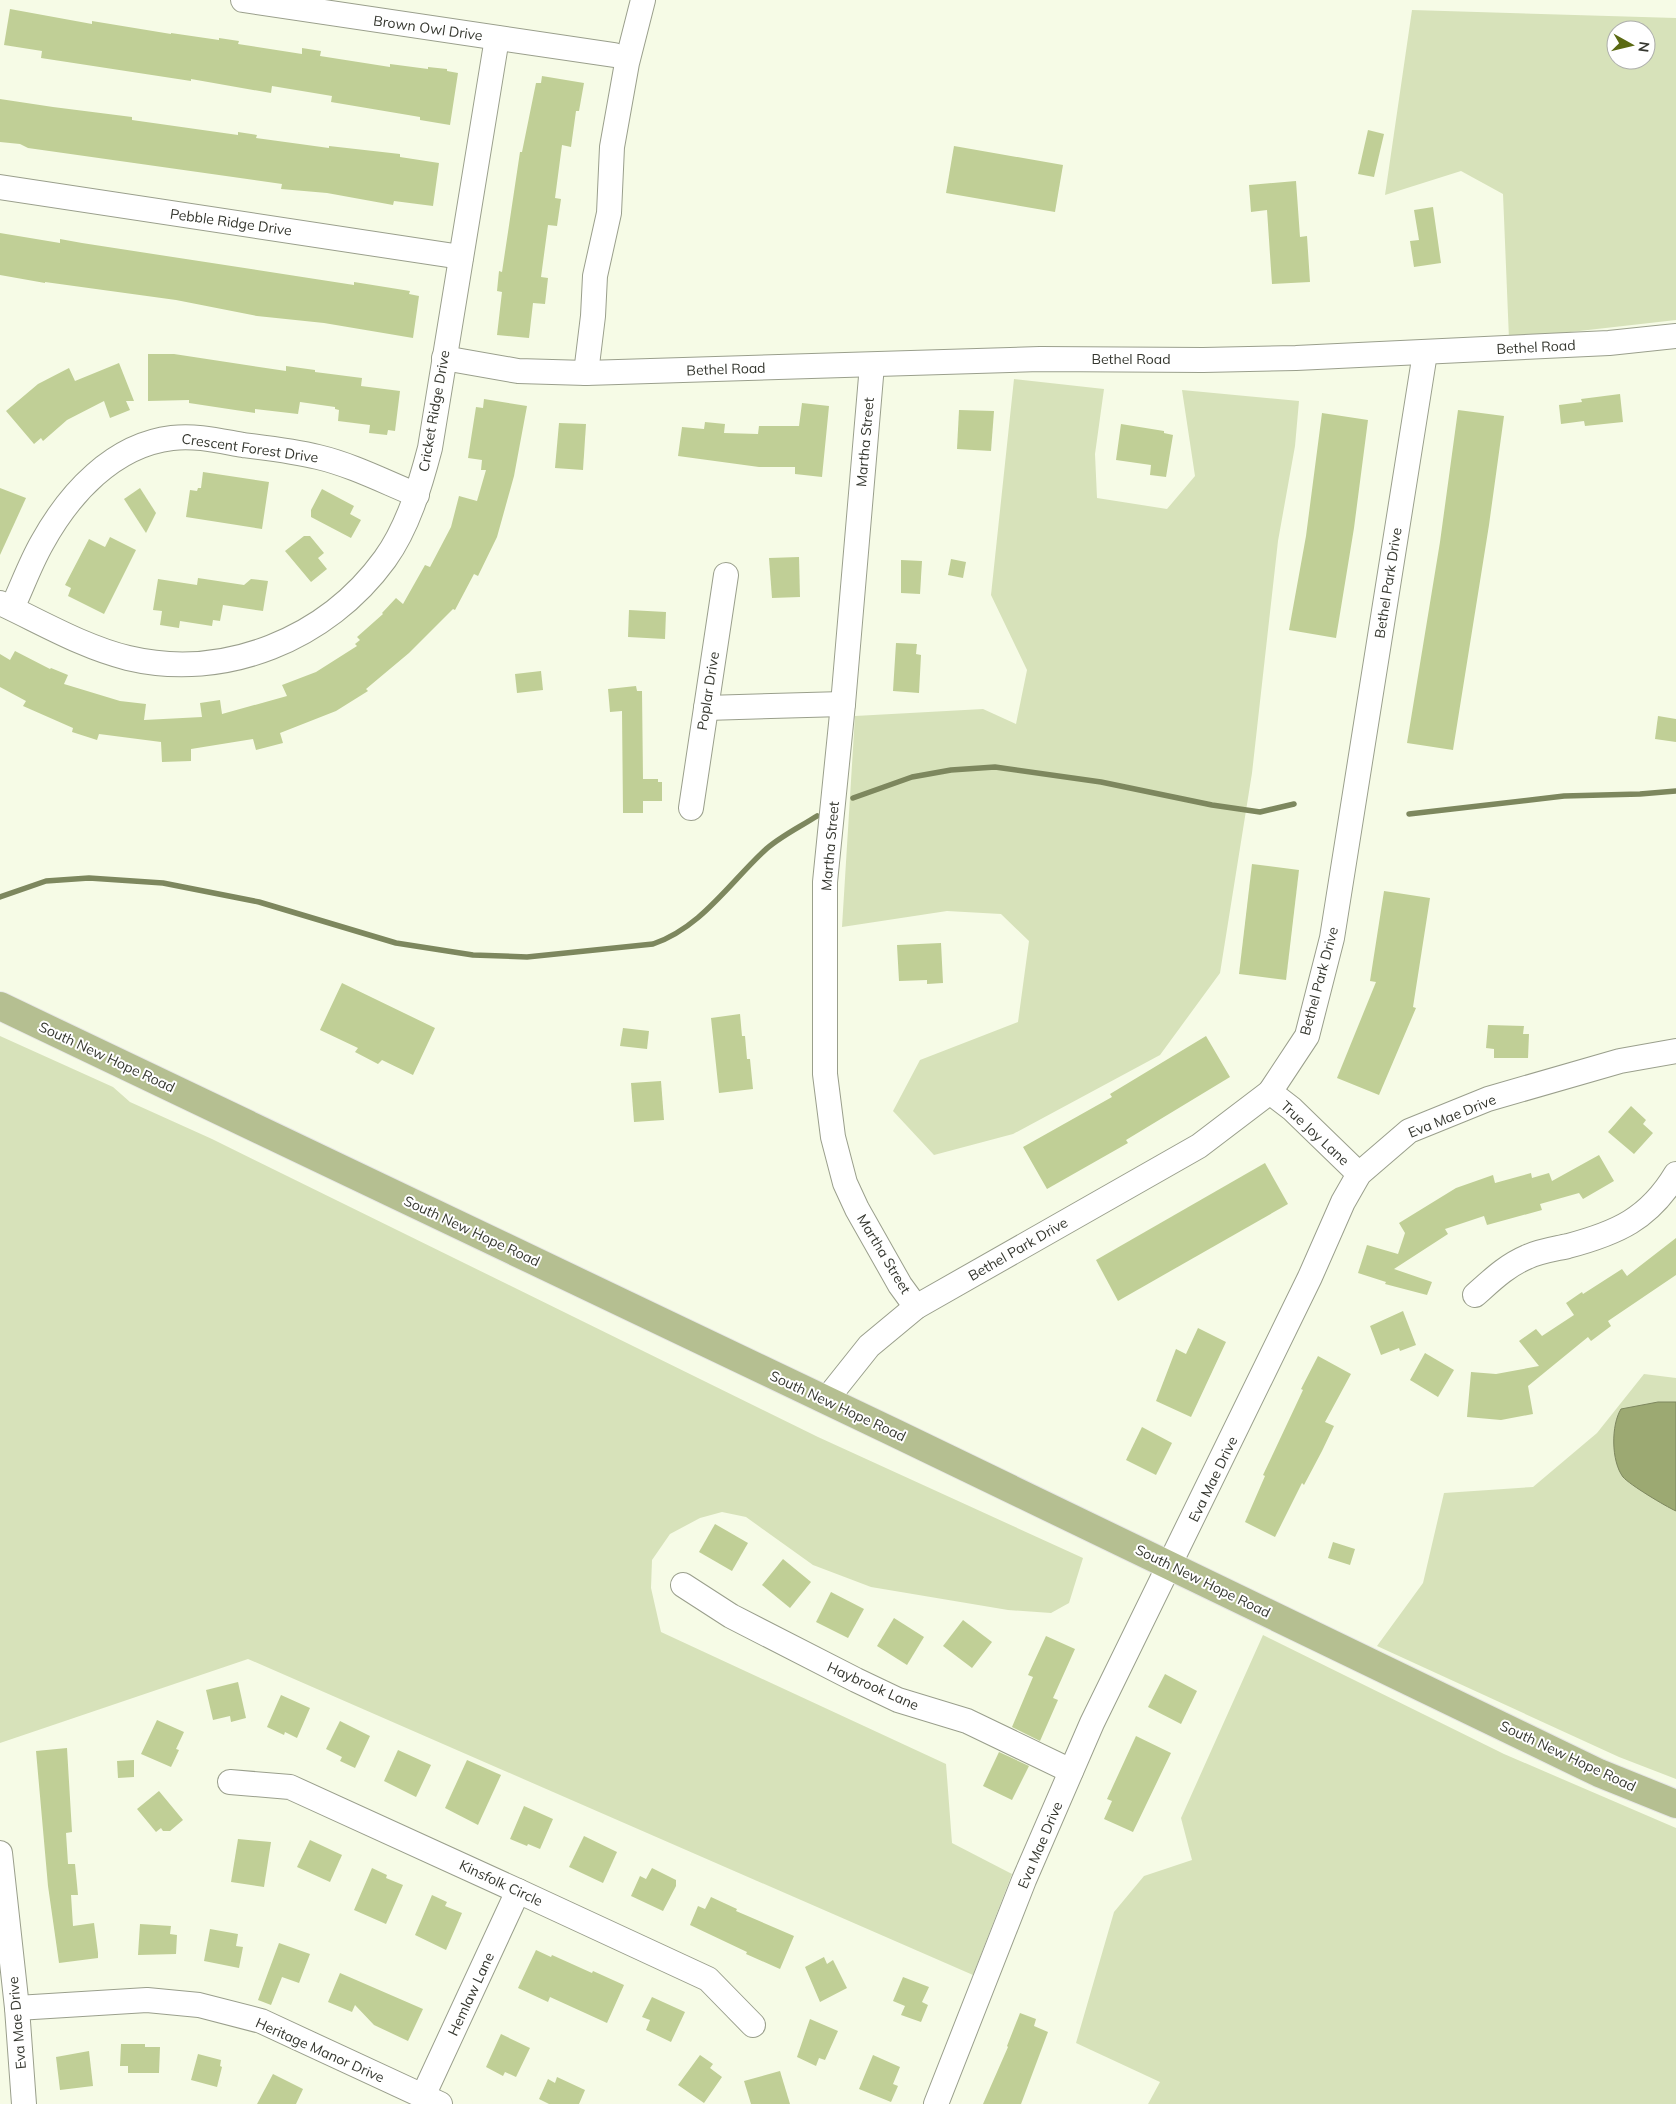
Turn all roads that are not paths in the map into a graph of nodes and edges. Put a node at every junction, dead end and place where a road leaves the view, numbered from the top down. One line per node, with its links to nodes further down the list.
1 (243, 0): 3 (street, Brown Owl Drive)
2 (643, 0): 11 (street)
3 (497, 38): 4 (street, Brown Owl Drive); 6 (street, Cricket Ridge Drive)
4 (614, 55)
5 (0, 187): 6 (street, Pebble Ridge Drive)
6 (462, 256): 9 (street, Cricket Ridge Drive)
7 (1676, 336): 8 (street, Bethel Road)
8 (1425, 353): 10 (street, Bethel Road); 20 (street, Bethel Park Drive)
9 (444, 358): 11 (street, Bethel Road); 12 (street, Cricket Ridge Drive)
10 (872, 365): 11 (street, Bethel Road); 15 (street, Martha Street)
11 (586, 373)
12 (417, 495): 14 (street, Cricket Ridge Drive); 14 (street, Crescent Forest Drive)
13 (726, 575): 16 (street, Poplar Drive)
14 (6, 606)
15 (843, 704): 16 (street); 24 (street, Martha Street)
16 (706, 708): 17 (street, Poplar Drive)
17 (691, 808)
18 (0, 1006): 25 (main road, South New Hope Road)
19 (1676, 1051): 21 (street, Eva Mae Drive)
20 (1270, 1092): 21 (street, True Joy Lane); 24 (street, Bethel Park Drive)
21 (1359, 1174): 26 (street, Eva Mae Drive)
22 (1676, 1174): 23 (street)
23 (1475, 1295)
24 (916, 1307): 25 (street, Bethel Park Drive)
25 (826, 1400): 26 (main road, South New Hope Road)
26 (1171, 1566): 28 (street, Eva Mae Drive); 30 (main road, South New Hope Road)
27 (683, 1585): 28 (street, Haybrook Lane)
28 (1071, 1771): 37 (street, Eva Mae Drive)
29 (230, 1782): 32 (street, Kinsfolk Circle)
30 (1676, 1804)
31 (0, 1853): 33 (street, Eva Mae Drive)
32 (518, 1891): 34 (street, Kinsfolk Circle); 35 (street, Hemlaw Lane)
33 (17, 2008): 35 (street, Heritage Manor Drive); 36 (street, Eva Mae Drive)
34 (753, 2025)
35 (432, 2100)
36 (24, 2104)
37 (936, 2104)

